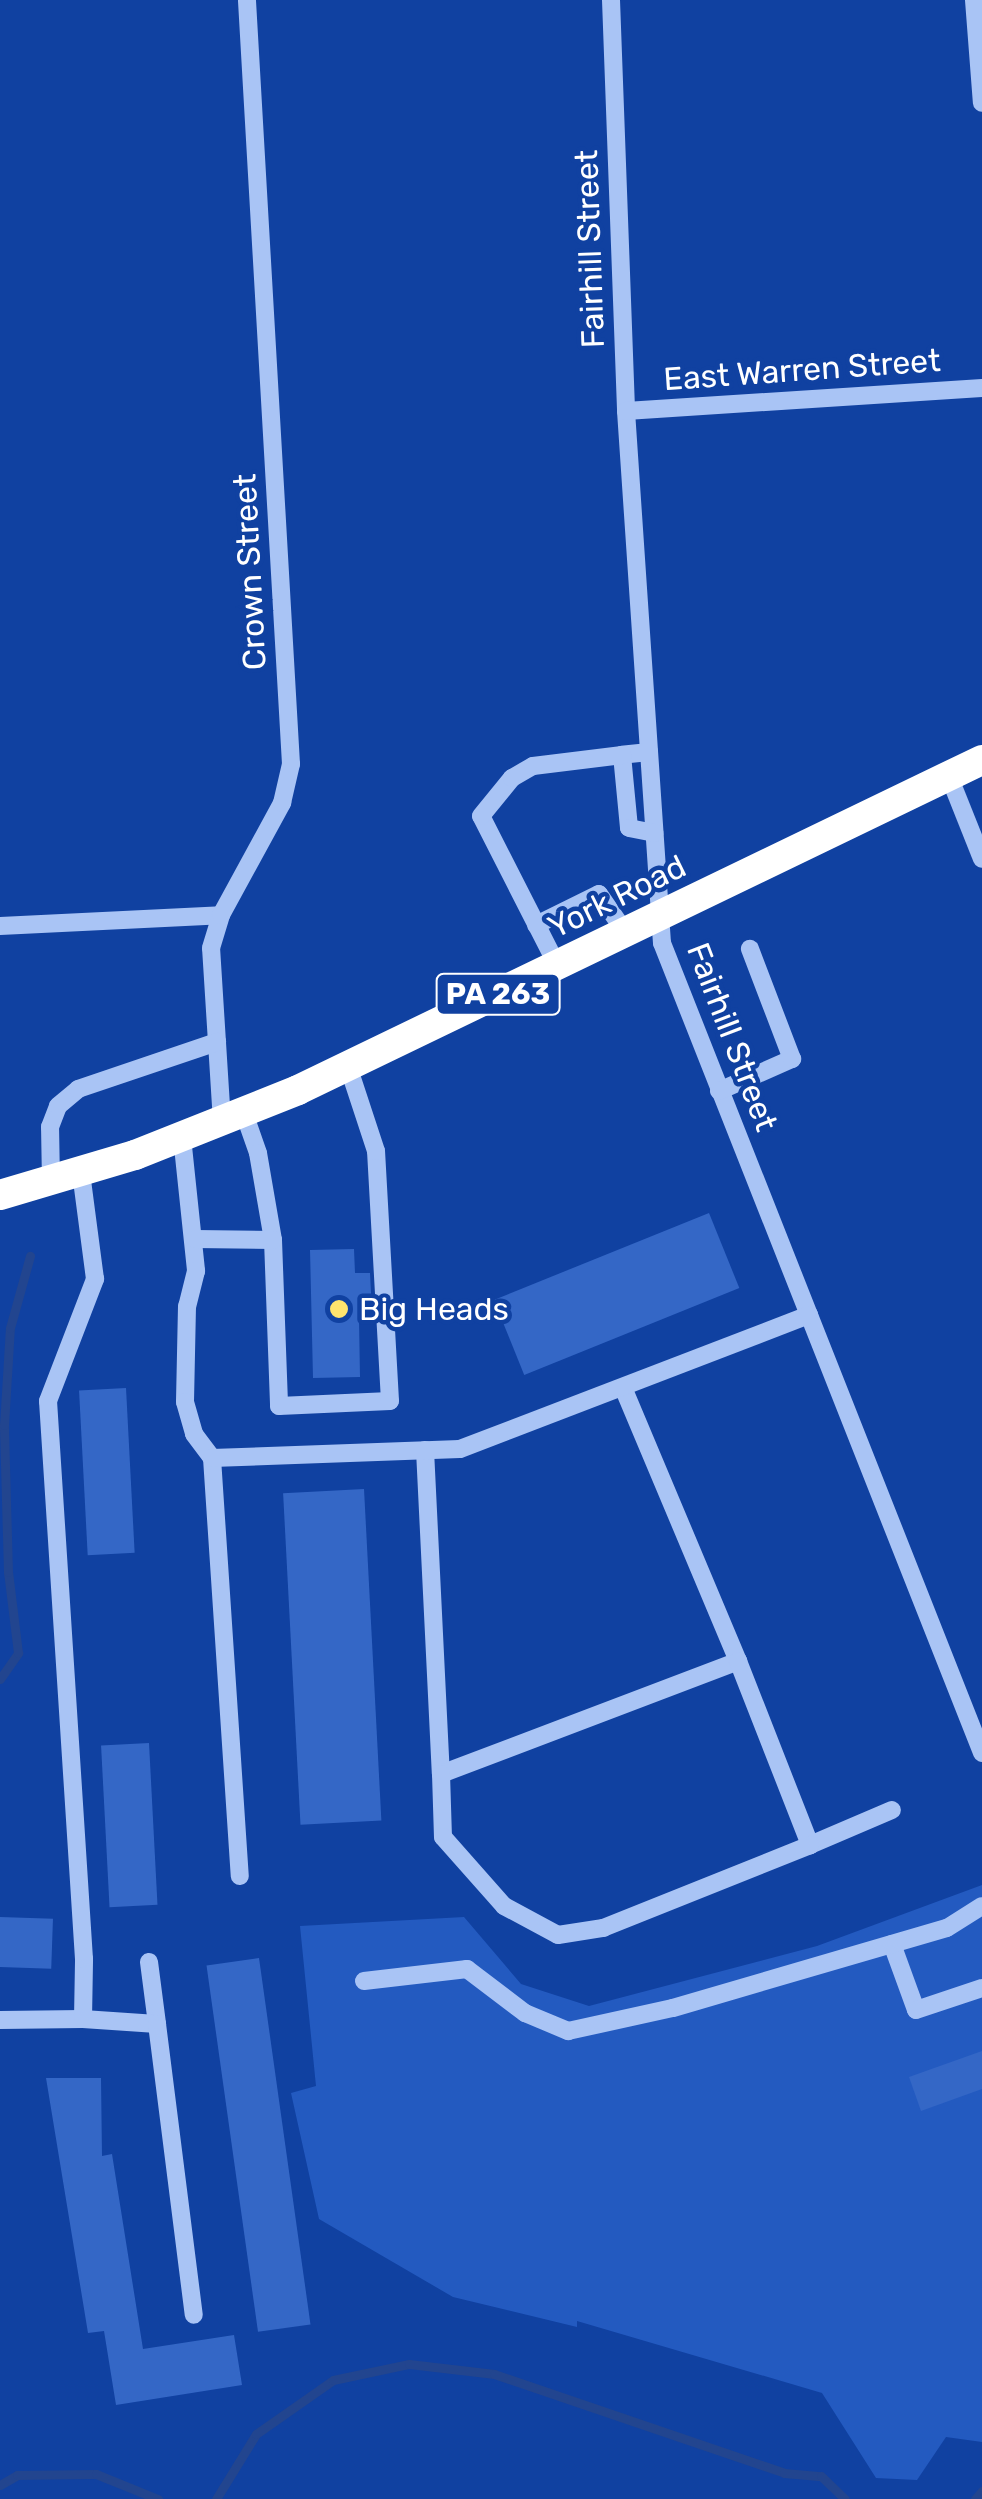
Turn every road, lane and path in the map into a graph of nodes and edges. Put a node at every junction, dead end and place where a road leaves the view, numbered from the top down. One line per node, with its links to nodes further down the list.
1 (247, 0): 14 (street, Crown Street)
2 (611, 0): 7 (street, Fairhill Street)
3 (974, 0): 4 (street)
4 (979, 21): 5 (street)
5 (982, 103)
6 (982, 388): 7 (street, East Warren Street)
7 (626, 411): 8 (street, Fairhill Street)
8 (649, 752): 9 (street); 12 (street, Fairhill Street)
9 (622, 755): 12 (street); 17 (street)
10 (982, 760): 11 (highway, York Road / PA 263)
11 (948, 776): 13 (street); 15 (highway, York Road / PA 263)
12 (654, 832): 15 (street, Fairhill Street)
13 (982, 859)
14 (221, 915): 16 (street); 21 (street, Crown Street)
15 (660, 916): 18 (highway, York Road / PA 263); 23 (street, Fairhill Street)
16 (0, 926)
17 (536, 926): 18 (street); 20 (street)
18 (624, 932): 20 (highway, York Road / PA 263)
19 (750, 949): 23 (street)
20 (557, 966): 22 (highway, York Road / PA 263)
21 (218, 1042): 24 (street, Crown Street); 27 (street)
22 (348, 1066): 24 (highway, York Road / PA 263); 30 (street, Crown Street)
23 (719, 1091): 31 (street, Fairhill Street)
24 (233, 1117): 25 (highway, York Road / PA 263); 30 (street, Crown Street)
25 (182, 1137): 26 (highway, York Road / PA 263); 29 (street)
26 (82, 1173): 27 (highway, York Road / PA 263); 46 (street)
27 (51, 1182): 28 (highway, York Road / PA 263)
28 (0, 1195)
29 (195, 1240): 30 (street); 34 (street)
30 (273, 1240)
31 (809, 1314): 32 (street); 36 (street, Fairhill Street)
32 (623, 1387): 33 (street); 35 (street)
33 (424, 1450): 34 (street); 37 (street)
34 (212, 1458): 40 (street)
35 (738, 1661): 37 (street); 39 (street)
36 (982, 1753)
37 (441, 1774): 39 (street)
38 (892, 1810): 39 (street)
39 (810, 1845)
40 (240, 1876)
41 (982, 1906): 42 (street)
42 (892, 1944): 44 (street); 45 (street)
43 (149, 1962): 48 (street)
44 (364, 1981)
45 (982, 1988)
46 (82, 2019): 47 (street); 48 (street)
47 (0, 2020)
48 (157, 2024): 49 (street)
49 (194, 2315)

